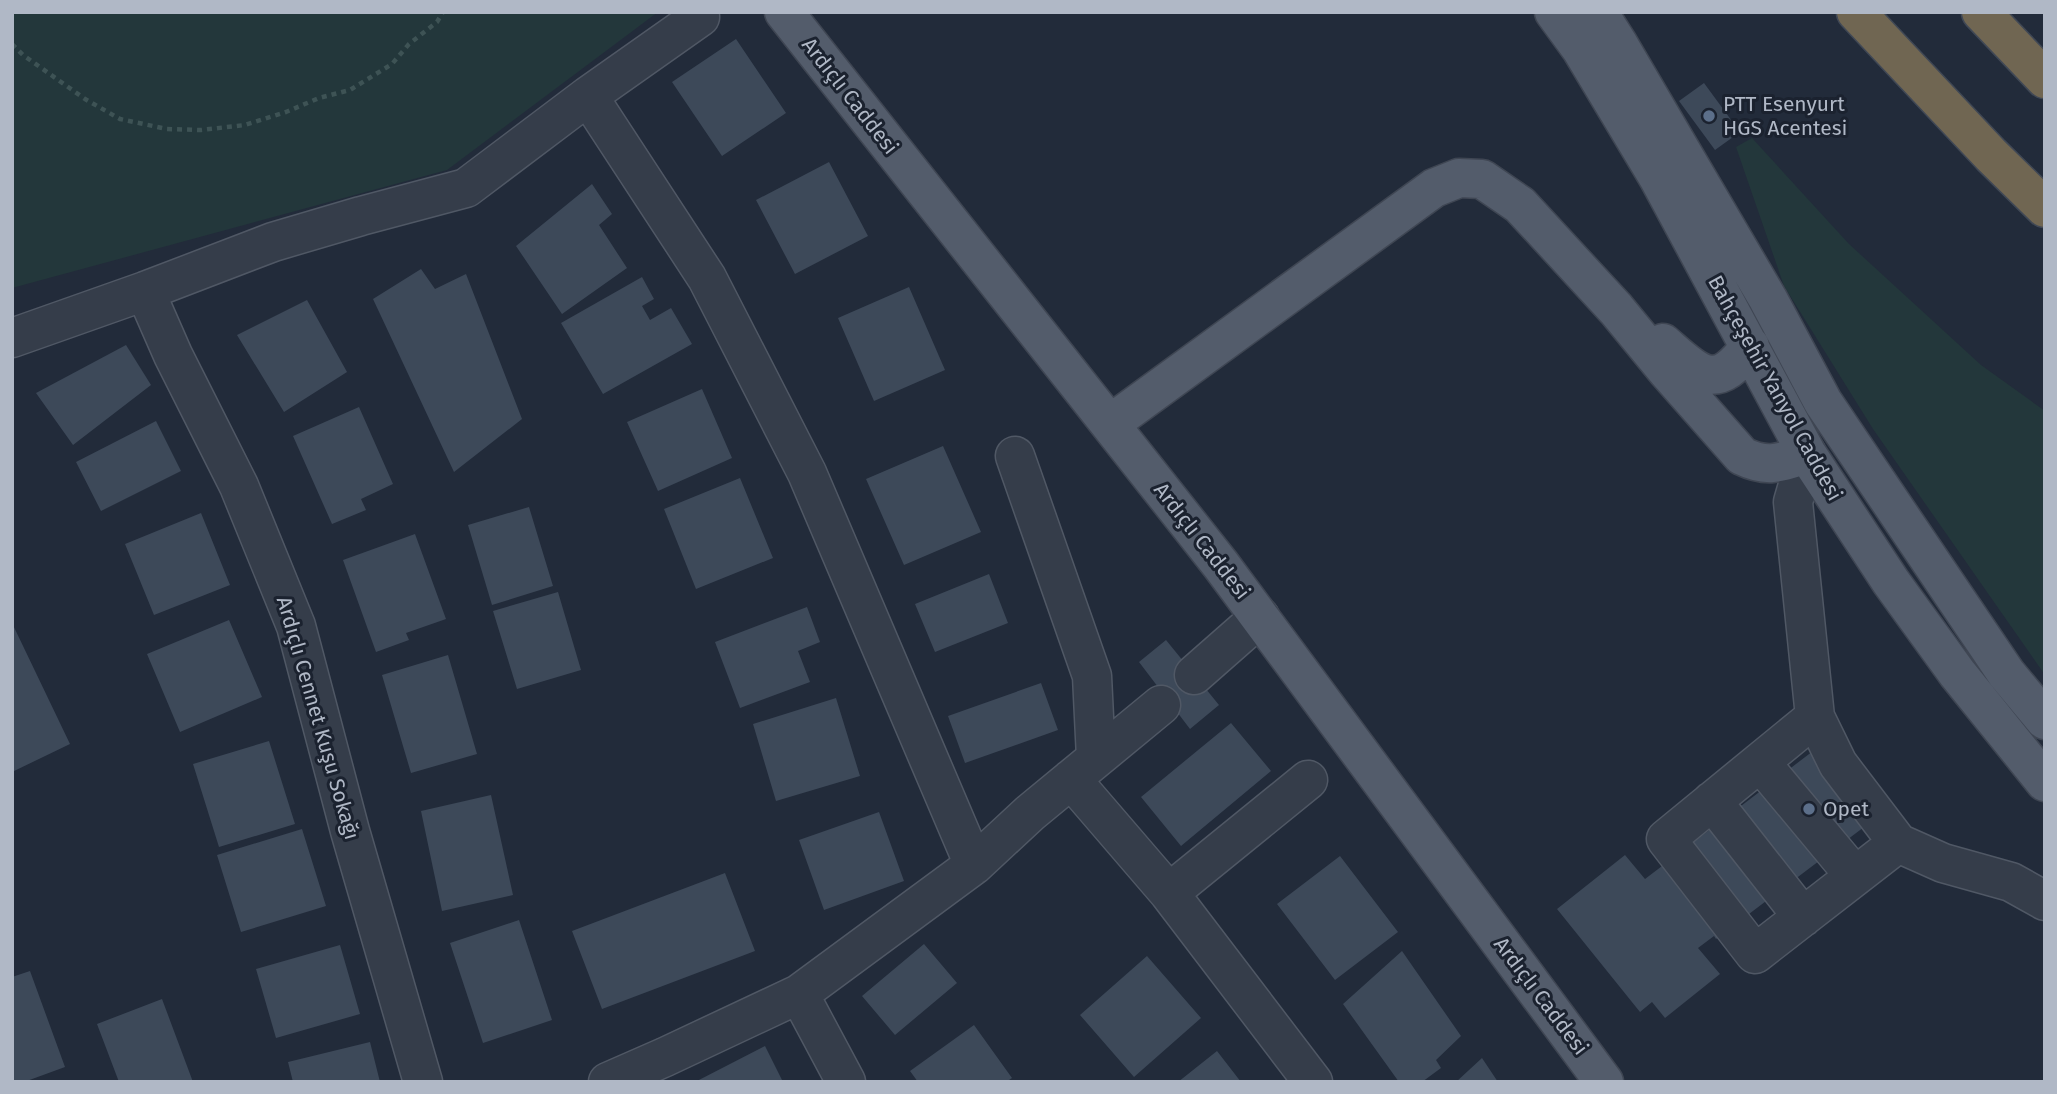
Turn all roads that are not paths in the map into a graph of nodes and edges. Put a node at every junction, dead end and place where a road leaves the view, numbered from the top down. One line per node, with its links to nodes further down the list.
1 (784, 12): 14 (main road, Ardıçlı Caddesi)
2 (1554, 12): 13 (main road, Bahçeşehir Yanyol Caddesi)
3 (1598, 12): 21 (main road, Bahçeşehir Yanyol Caddesi)
4 (1856, 12): 9 (highway)
5 (1981, 12): 7 (highway)
6 (700, 17): 8 (street)
7 (2045, 79)
8 (588, 96): 10 (street); 28 (street)
9 (2045, 208)
10 (145, 291): 12 (street); 34 (street, Ardıçlı Cennet Kuşu Sokağı)
11 (1616, 309): 13 (main road); 14 (main road); 15 (main road)
12 (12, 338)
13 (1750, 346): 15 (main road, Bahçeşehir Yanyol Caddesi)
14 (1110, 424): 17 (main road, Ardıçlı Caddesi)
15 (1807, 454): 20 (street); 25 (main road, Bahçeşehir Yanyol Caddesi)
16 (1015, 456): 23 (street)
17 (1260, 617): 18 (street); 38 (main road, Ardıçlı Caddesi)
18 (1194, 675)
19 (1161, 705): 23 (street)
20 (1815, 717): 22 (street); 27 (street)
21 (2045, 720)
22 (1760, 762): 26 (street); 29 (street)
23 (1084, 769): 28 (street); 30 (street)
24 (1308, 780): 30 (street)
25 (2045, 782)
26 (1712, 801): 32 (street); 32 (street)
27 (1898, 843): 29 (street); 31 (street)
28 (974, 865): 33 (street)
29 (1855, 876): 32 (street)
30 (1169, 893): 37 (street)
31 (2045, 901)
32 (1803, 917)
33 (799, 994): 35 (street); 36 (street)
34 (423, 1082)
35 (608, 1082)
36 (846, 1082)
37 (1313, 1082)
38 (1604, 1082)

